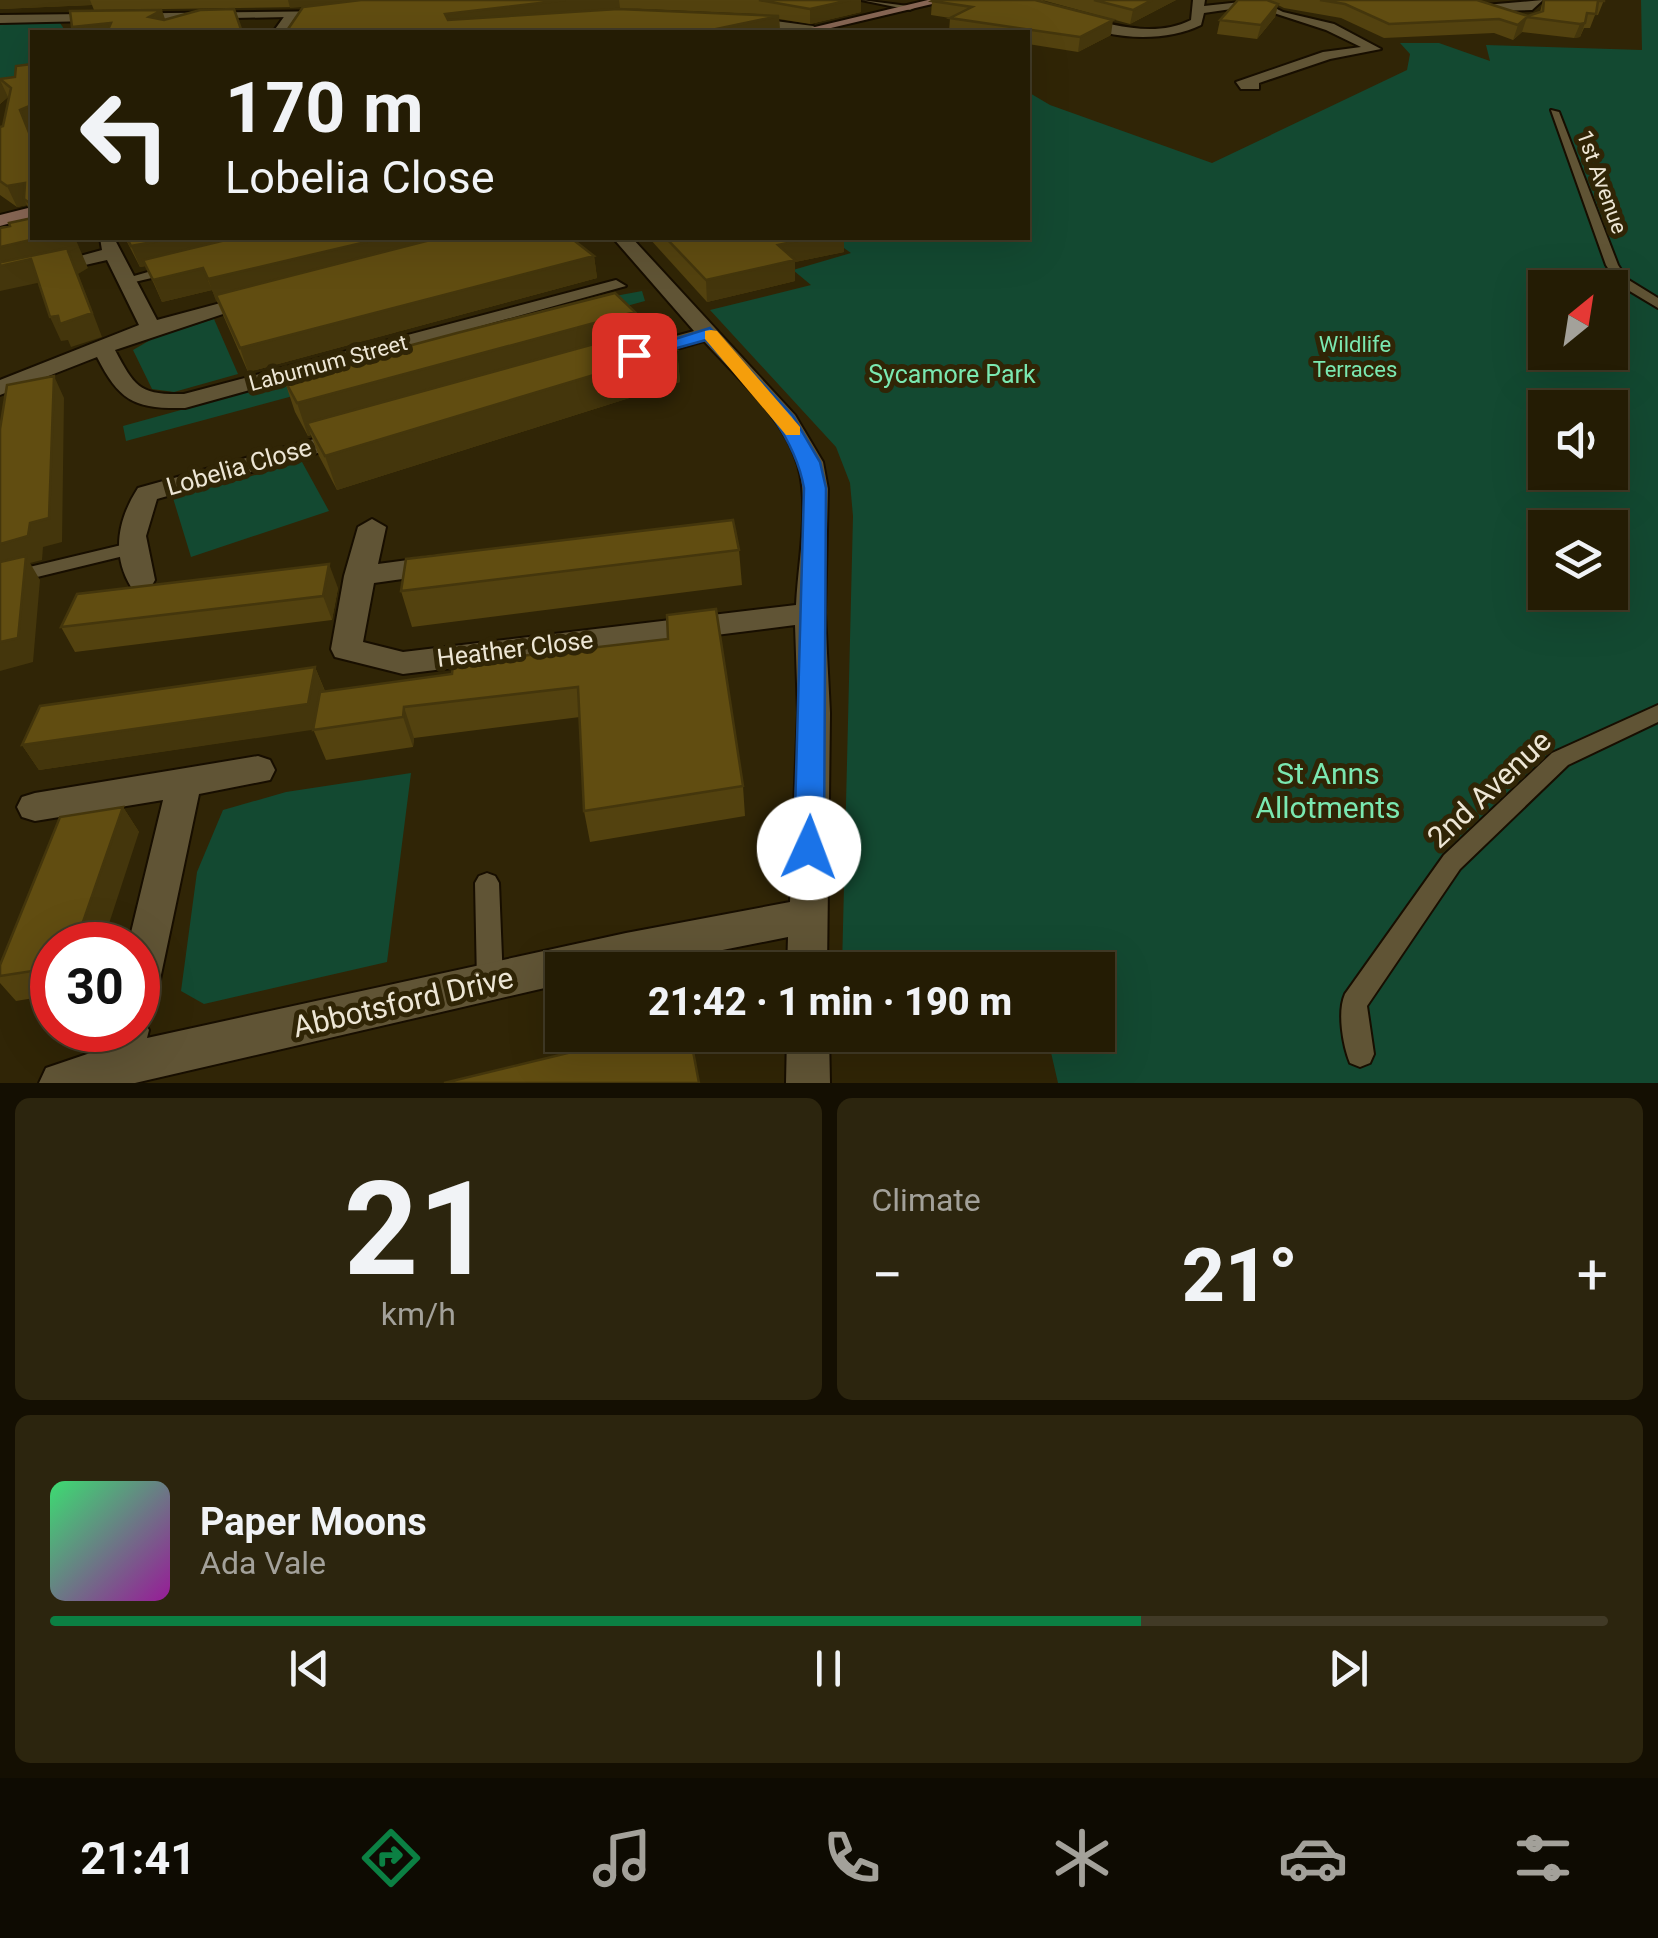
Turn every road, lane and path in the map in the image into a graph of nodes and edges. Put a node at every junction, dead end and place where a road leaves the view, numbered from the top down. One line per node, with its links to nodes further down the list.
1 (867, 0): 7 (street)
2 (943, 0): 7 (main road)
3 (1446, 0): 6 (street)
4 (1532, 4): 6 (street); 15 (lane)
5 (1198, 5): 9 (street); 20 (street)
6 (1470, 6): 13 (lane)
7 (910, 7): 19 (main road)
8 (356, 12): 10 (street)
9 (1058, 14)
10 (290, 16): 11 (street); 17 (street)
11 (210, 18): 12 (street); 16 (lane)
12 (0, 19)
13 (1496, 19)
14 (735, 20): 18 (street)
15 (1530, 22)
16 (168, 30)
17 (280, 30)
18 (800, 30)
19 (811, 30)
20 (1254, 86)
21 (1554, 112): 30 (lane, 1st Avenue)
22 (30, 213): 23 (main road)
23 (0, 221)
24 (624, 240): 32 (street)
25 (184, 267): 27 (lane)
26 (29, 272): 27 (street)
27 (126, 280): 31 (street)
28 (616, 286): 33 (street, Laburnum Street)
29 (286, 292): 31 (street)
30 (1658, 304)
31 (150, 328): 33 (street)
32 (710, 333): 34 (street); 43 (street)
33 (103, 348): 35 (street)
34 (614, 360)
35 (0, 388)
36 (368, 431): 38 (street, Lobelia Close)
37 (372, 527): 40 (street, Heather Close)
38 (130, 550): 41 (lane); 42 (street)
39 (472, 561): 40 (street)
40 (358, 576): 43 (street, Heather Close)
41 (0, 580)
42 (141, 580)
43 (810, 613): 49 (street)
44 (1658, 712): 56 (lane, 2nd Avenue)
45 (258, 770): 46 (street)
46 (184, 783): 47 (street); 50 (street)
47 (35, 807)
48 (487, 883): 52 (lane)
49 (806, 916): 51 (street); 52 (street, Abbotsford Drive)
50 (153, 922)
51 (807, 952)
52 (490, 982): 53 (street, Abbotsford Drive)
53 (160, 1042)
54 (117, 1052): 57 (street, Abbotsford Drive)
55 (808, 1052): 58 (street)
56 (1360, 1054)
57 (61, 1083)
58 (808, 1083)

